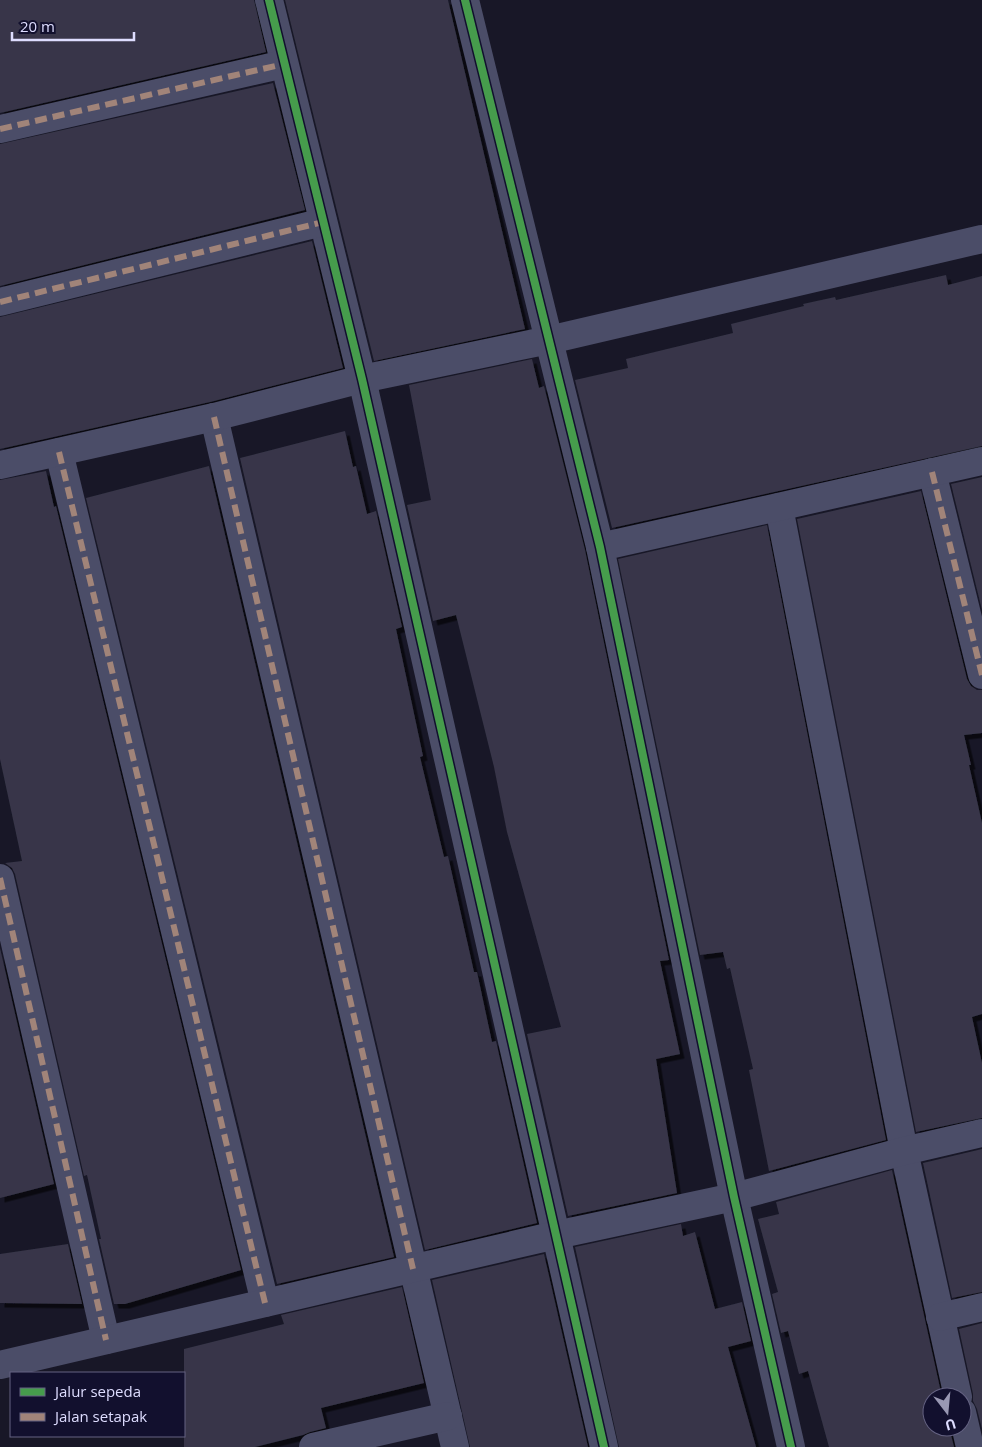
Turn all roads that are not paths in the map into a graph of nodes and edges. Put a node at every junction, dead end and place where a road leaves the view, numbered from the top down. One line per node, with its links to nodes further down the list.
1 (269, 0): 3 (street)
2 (465, 0): 8 (street)
3 (284, 64): 4 (street); 5 (street)
4 (0, 129)
5 (323, 222): 7 (street); 9 (street)
6 (982, 239): 8 (street)
7 (0, 302)
8 (549, 340): 9 (street); 16 (street)
9 (362, 380): 10 (street); 22 (street)
10 (214, 416): 11 (street); 23 (street)
11 (59, 452): 13 (street); 24 (street)
12 (982, 461): 14 (street)
13 (0, 465)
14 (932, 472): 15 (street); 17 (street)
15 (779, 507): 16 (street); 20 (street)
16 (600, 548): 21 (street)
17 (982, 675)
18 (0, 878): 27 (street)
19 (982, 1133): 20 (street)
20 (904, 1152): 21 (street); 26 (street)
21 (734, 1197): 22 (street); 34 (street)
22 (556, 1235): 23 (street); 33 (street)
23 (413, 1269): 24 (street); 30 (street)
24 (265, 1303): 27 (street)
25 (982, 1307): 26 (street)
26 (940, 1317): 29 (street)
27 (106, 1340): 28 (street)
28 (0, 1365)
29 (956, 1387)
30 (448, 1416): 31 (street); 32 (street)
31 (312, 1447)
32 (455, 1447)
33 (604, 1447)
34 (791, 1447)

